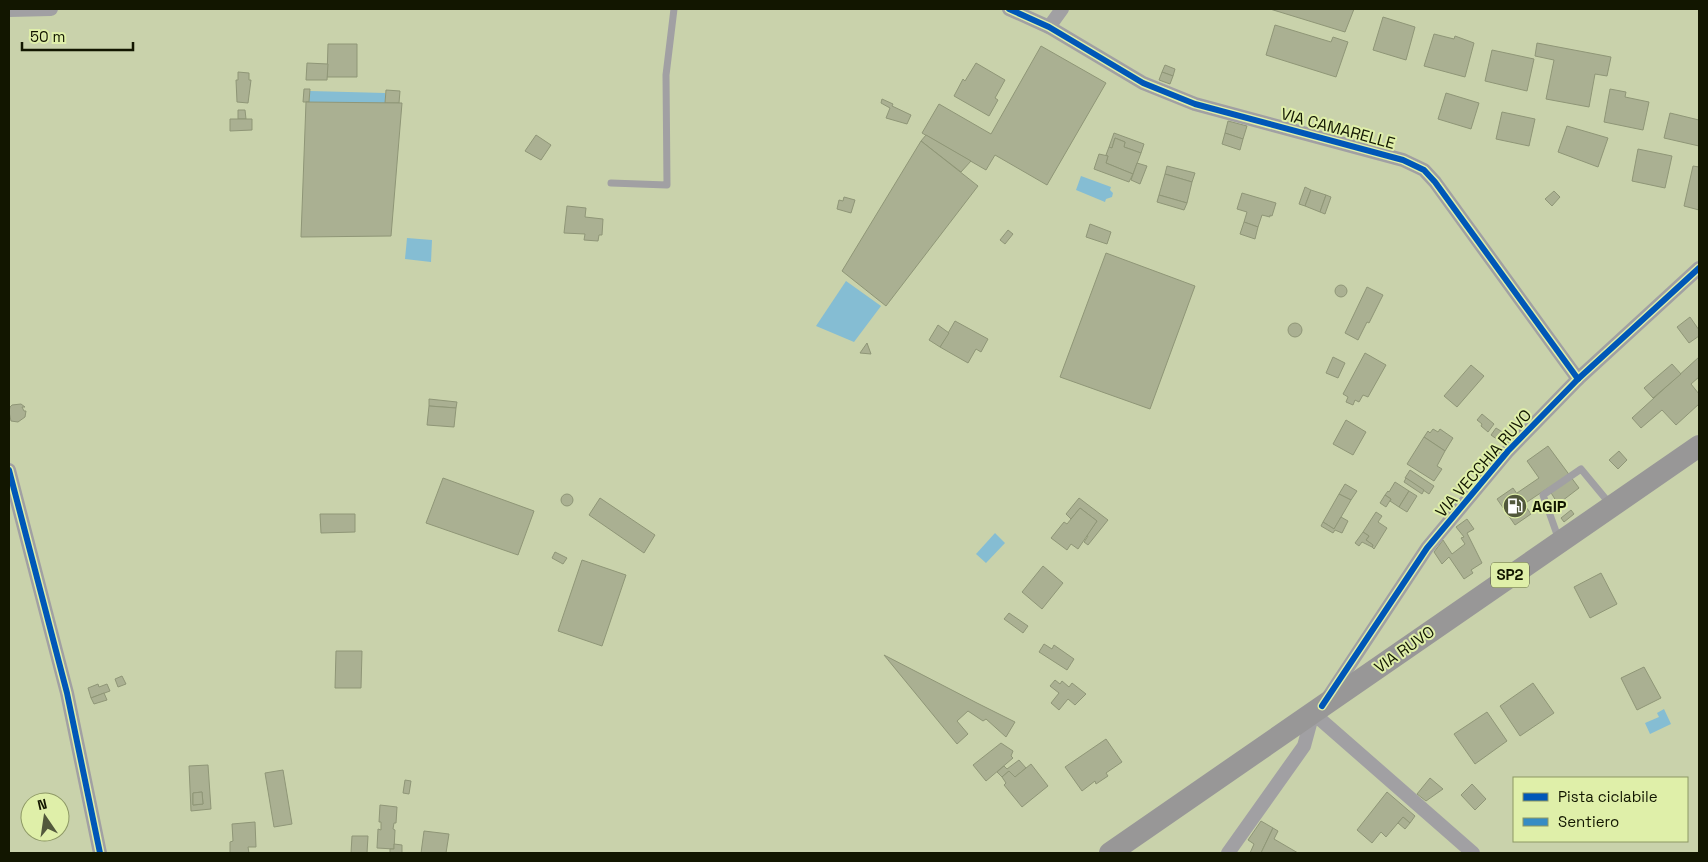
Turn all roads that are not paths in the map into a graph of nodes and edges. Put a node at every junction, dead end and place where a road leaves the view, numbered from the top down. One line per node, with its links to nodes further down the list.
1 (51, 9): 5 (street)
2 (674, 9): 7 (lane)
3 (1009, 9): 6 (street, VIA CAMARELLE)
4 (1062, 9): 6 (street)
5 (9, 10)
6 (1049, 27): 9 (street, VIA CAMARELLE)
7 (611, 183)
8 (1699, 268): 9 (street, VIA VECCHIA RUVO)
9 (1578, 378): 14 (street, VIA VECCHIA RUVO)
10 (1699, 446): 12 (main road, VIA RUVO / SP2)
11 (9, 470): 15 (street)
12 (1612, 506): 13 (main road, VIA RUVO / SP2); 13 (lane)
13 (1559, 542): 14 (main road, VIA RUVO / SP2)
14 (1318, 709): 16 (main road, VIA RUVO / SP2); 17 (street, VIA VECCHIA RUVO); 18 (street)
15 (100, 853)
16 (1110, 853)
17 (1228, 853)
18 (1473, 853)

